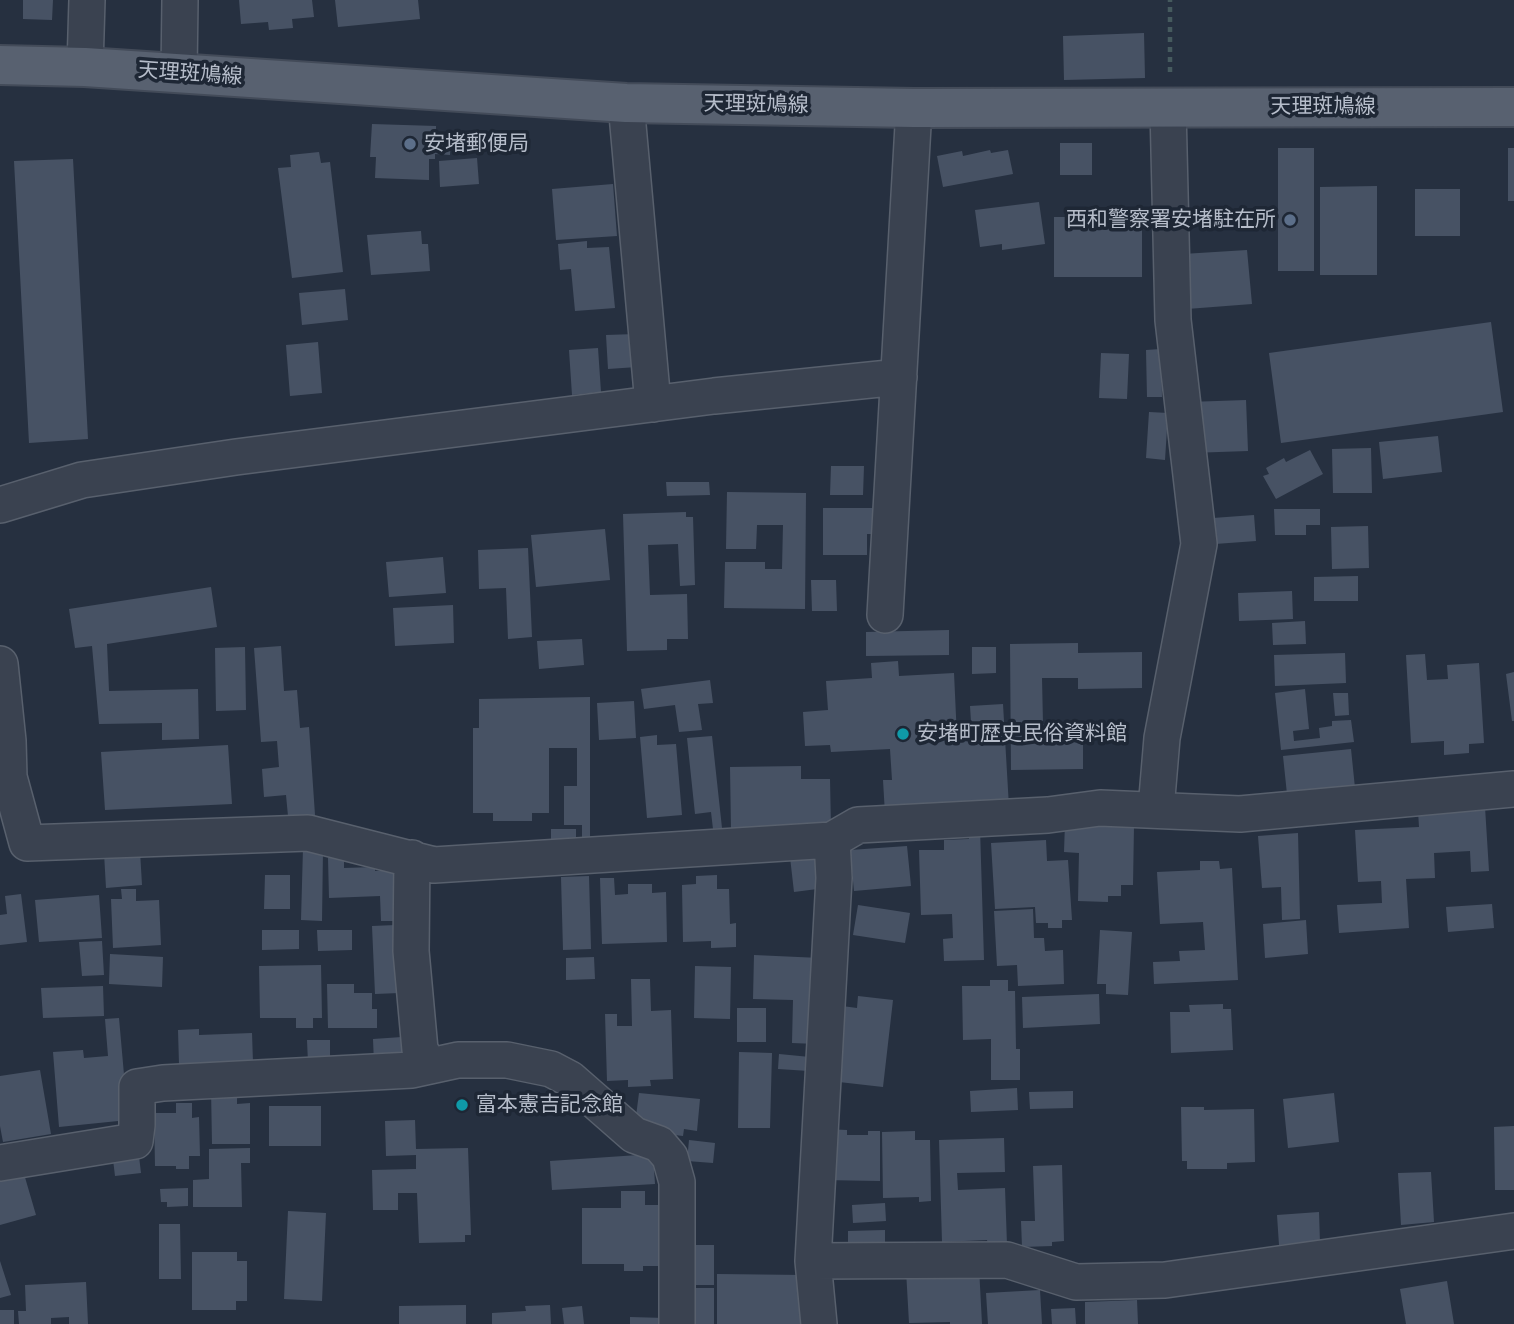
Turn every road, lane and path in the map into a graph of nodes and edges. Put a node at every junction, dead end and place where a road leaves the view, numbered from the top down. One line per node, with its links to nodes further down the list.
1 (86, 0): 5 (street)
2 (180, 0): 6 (street)
3 (1171, 0): 10 (path)
4 (0, 65): 5 (main road, 天理斑鳩線)
5 (85, 67): 6 (main road, 天理斑鳩線)
6 (179, 74): 7 (main road, 天理斑鳩線)
7 (626, 103): 9 (main road, 天理斑鳩線); 12 (street)
8 (1514, 107): 10 (main road, 天理斑鳩線)
9 (914, 108): 10 (main road, 天理斑鳩線); 11 (street)
10 (1168, 108): 18 (street)
11 (899, 377): 12 (street); 14 (street)
12 (653, 404): 13 (street)
13 (0, 505)
14 (885, 615)
15 (0, 664): 16 (street)
16 (5, 778): 20 (street)
17 (1514, 789): 18 (street)
18 (1156, 810): 19 (street)
19 (832, 840): 20 (street); 24 (street)
20 (412, 858): 21 (street)
21 (430, 1066): 22 (street); 25 (street)
22 (0, 1163)
23 (1514, 1231): 24 (street)
24 (813, 1261): 26 (street)
25 (677, 1324)
26 (819, 1324)

